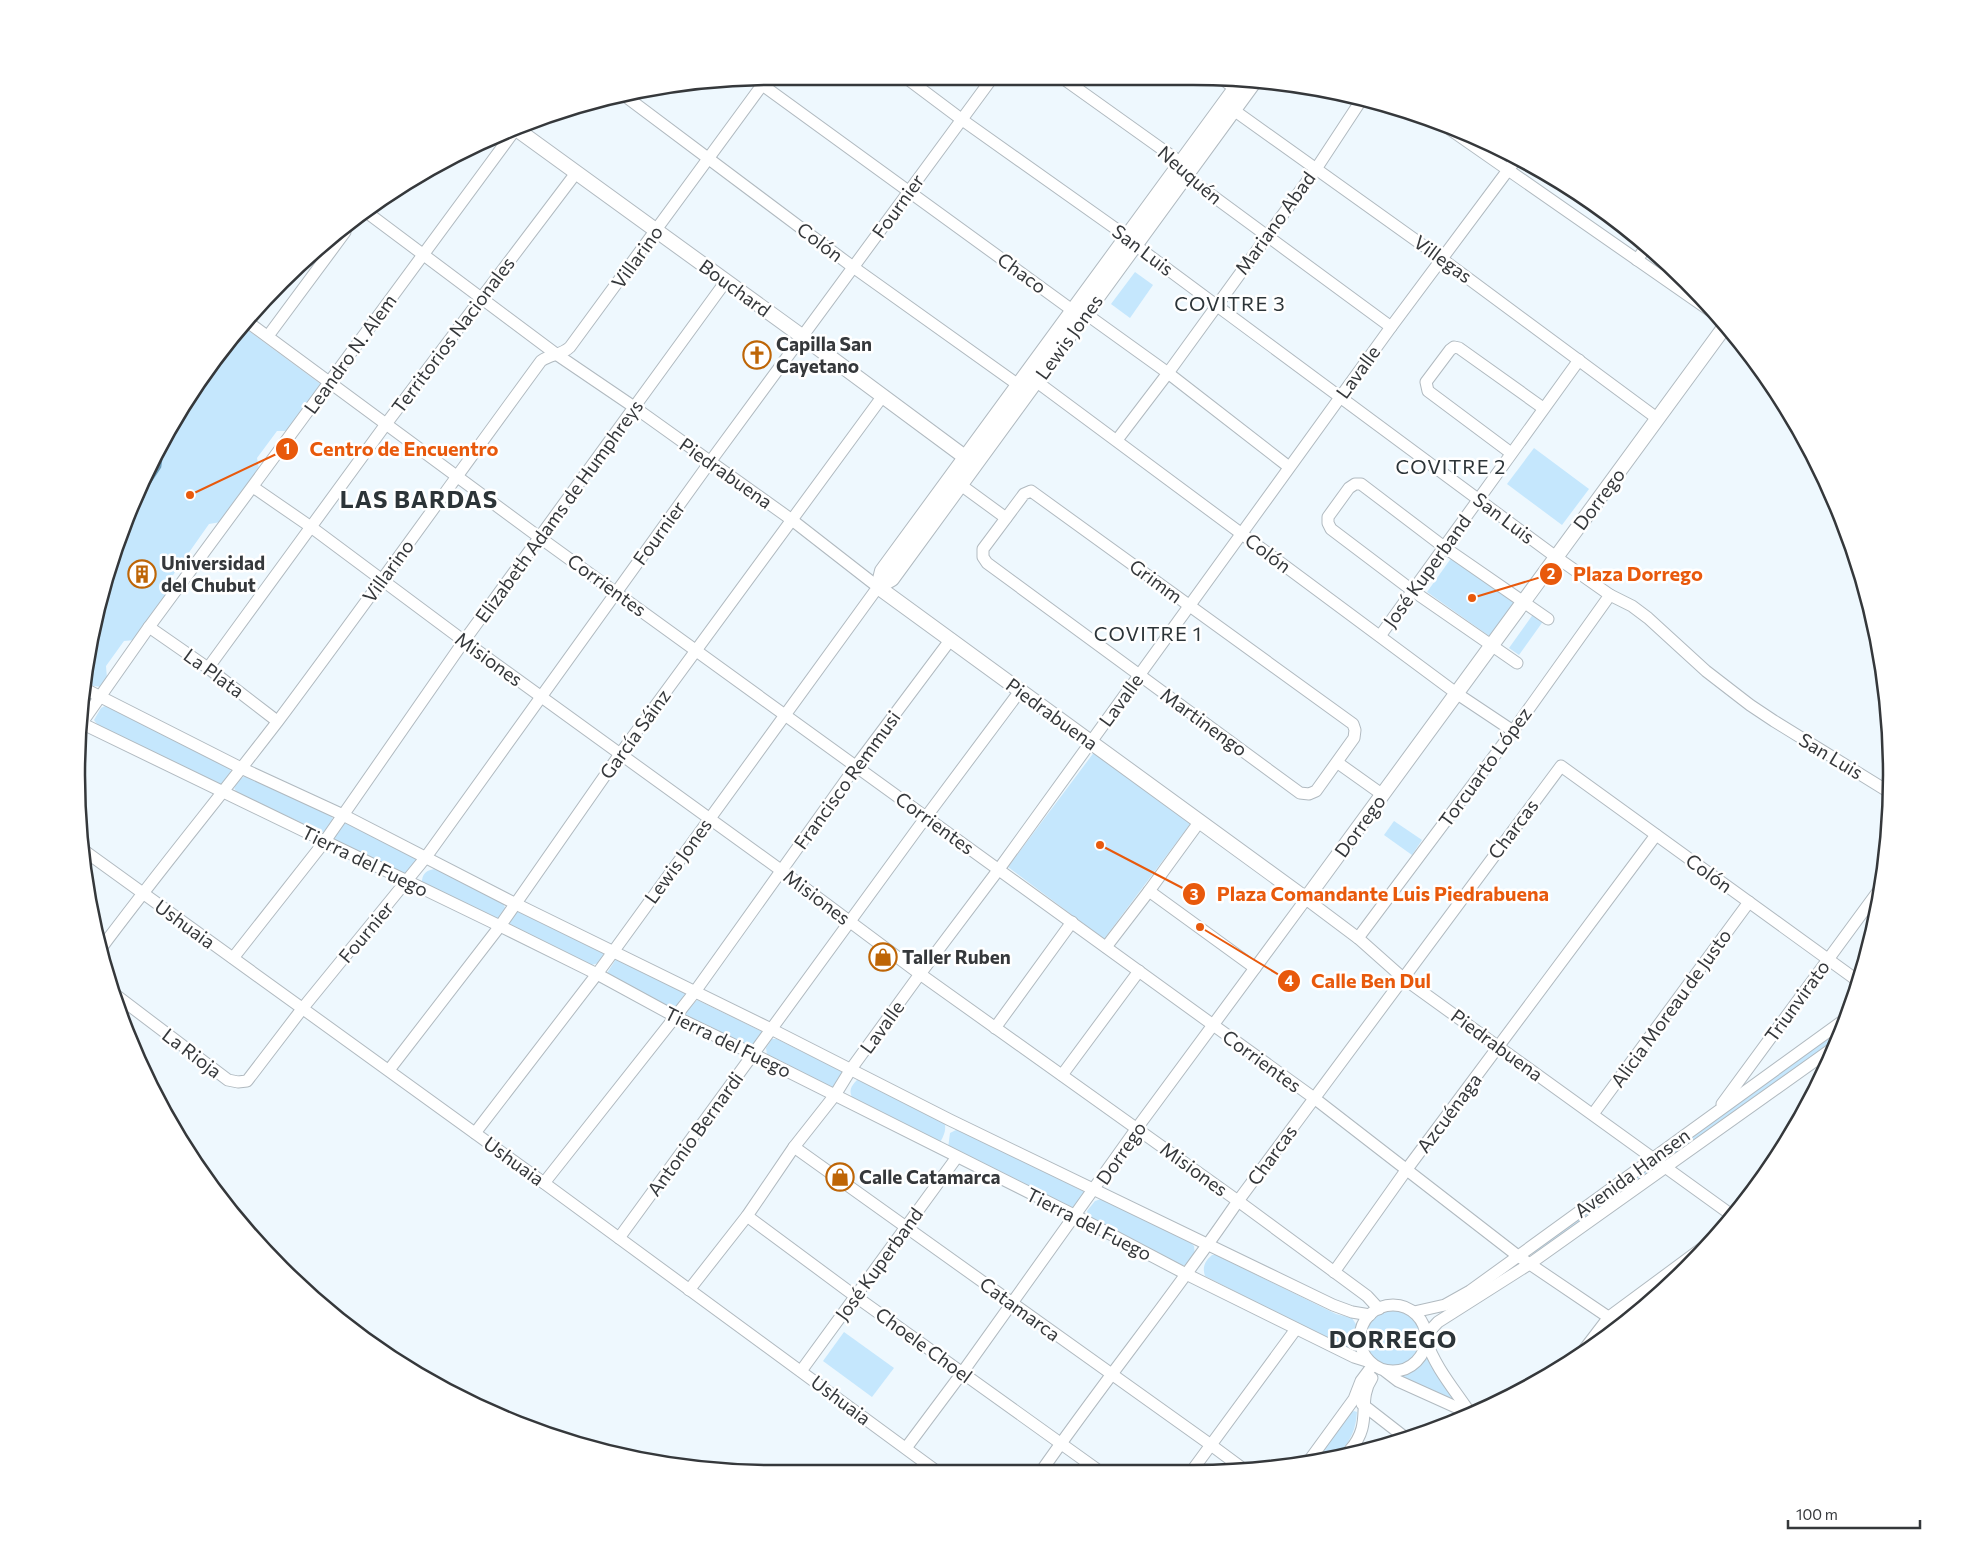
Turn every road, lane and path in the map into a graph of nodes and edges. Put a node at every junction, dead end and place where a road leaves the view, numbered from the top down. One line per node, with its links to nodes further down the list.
1 (757, 85): 14 (street, Villarino)
2 (768, 85): 21 (street, Chaco)
3 (915, 85): 10 (street, San Luis)
4 (987, 85): 10 (street, Fournier)
5 (1072, 85): 15 (street, Neuquén)
6 (1241, 87): 9 (main road, Lewis Jones)
7 (630, 100): 14 (street, Colón)
8 (1358, 105): 17 (street, Mariano Abad)
9 (1229, 107): 15 (main road, Lewis Jones); 17 (street, Villegas); 20 (main road, Lewis Jones)
10 (961, 120): 21 (street, Fournier); 25 (street, San Luis)
11 (522, 134): 19 (main road, Bouchard)
12 (508, 139): 28 (street, Leandro N. Alem)
13 (1474, 145): 18 (street)
14 (709, 158): 23 (street, Villarino); 31 (street, Colón)
15 (1180, 162): 20 (street, Neuquén); 25 (main road, Lewis Jones)
16 (1513, 164): 18 (street, Lavalle)
17 (1316, 169): 24 (street, Mariano Abad); 29 (street, Villegas)
18 (1508, 170): 29 (street, Lavalle); 30 (street)
19 (576, 174): 23 (main road, Bouchard); 33 (street, Territorios Nacionales)
20 (1187, 177): 24 (street, Neuquén); 25 (main road, Lewis Jones)
21 (910, 191): 31 (street, Fournier); 36 (street, Chaco)
22 (371, 216): 28 (street, Piedrabuena)
23 (656, 231): 32 (main road, Bouchard); 43 (street, Villarino)
24 (1266, 236): 35 (street, Mariano Abad); 39 (street, Neuquén)
25 (1131, 241): 35 (street, San Luis); 36 (main road, Lewis Jones); 37 (main road, Lewis Jones)
26 (338, 242): 41 (street)
27 (1643, 252): 30 (street)
28 (424, 254): 33 (street, Piedrabuena); 46 (street, Leandro N. Alem)
29 (1442, 259): 39 (street, Lavalle); 44 (street, Villegas)
30 (1637, 260): 34 (street)
31 (853, 267): 42 (street, Fournier); 47 (street, Colón)
32 (726, 281): 42 (main road, Bouchard); 50 (street, Elizabeth Adams de Humphreys)
33 (481, 297): 43 (street, Piedrabuena); 53 (street, Territorios Nacionales)
34 (1692, 299)
35 (1216, 304): 45 (street, Mariano Abad); 49 (street, San Luis)
36 (1072, 310): 37 (street, Chaco); 47 (main road, Lewis Jones)
37 (1086, 314): 45 (street, Chaco); 47 (main road, Lewis Jones)
38 (252, 325): 41 (street, Corrientes)
39 (1391, 327): 49 (street, Lavalle)
40 (1721, 332): 52 (main road, Dorrego)
41 (268, 336): 46 (street, Corrientes)
42 (803, 337): 48 (main road, Bouchard); 57 (street, Fournier)
43 (556, 354): 50 (street, Piedrabuena); 59 (street, Villarino)
44 (1579, 360): 51 (street, José Kuperband); 52 (street, Villegas)
45 (1168, 373): 54 (street, Mariano Abad); 58 (street, Chaco)
46 (329, 382): 53 (street, Corrientes); 61 (street, Leandro N. Alem)
47 (1027, 383): 54 (street, Colón); 56 (main road, Lewis Jones)
48 (882, 397): 56 (main road, Bouchard); 64 (street, García Sáinz)
49 (1340, 397): 58 (street, Lavalle); 62 (street, San Luis)
50 (634, 407): 57 (street, Piedrabuena); 67 (street, Elizabeth Adams de Humphreys)
51 (1543, 408): 55 (street, José Kuperband); 55 (street)
52 (1658, 419): 69 (main road, Dorrego)
53 (386, 424): 59 (street, Corrientes); 65 (street, Territorios Nacionales)
54 (1117, 440): 66 (street, Colón)
55 (1511, 452): 62 (street, José Kuperband)
56 (970, 461): 60 (main road, Lewis Jones)
57 (710, 462): 64 (street, Piedrabuena); 73 (street, Fournier)
58 (1289, 467): 66 (street, Lavalle)
59 (457, 476): 67 (street, Corrientes); 70 (street, Villarino)
60 (956, 481): 63 (street); 71 (main road, Lewis Jones)
61 (253, 487): 65 (street, Misiones); 78 (street, Leandro N. Alem)
62 (1478, 499): 68 (street, José Kuperband); 69 (street, San Luis)
63 (1006, 518): 76 (street, Grimm); 86 (street, Martinengo)
64 (792, 520): 71 (street, Piedrabuena); 83 (street, García Sáinz)
65 (311, 527): 70 (street, Misiones); 85 (street, Territorios Nacionales)
66 (1242, 533): 76 (street, Lavalle); 79 (street, Colón)
67 (539, 537): 73 (street, Corrientes); 81 (street, Elizabeth Adams de Humphreys)
68 (1444, 547): 72 (street, José Kuperband); 72 (street); 75 (street)
69 (1556, 557): 74 (street, San Luis); 75 (main road, Dorrego)
70 (382, 580): 81 (street, Misiones); 94 (street, Villarino)
71 (878, 587): 80 (main road, Piedrabuena); 92 (street, Lewis Jones)
72 (1413, 591): 79 (street, José Kuperband); 82 (street)
73 (616, 592): 83 (street, Corrientes); 90 (street, Fournier)
74 (1610, 595): 96 (street, Torcuarto López); 103 (street, San Luis)
75 (1523, 602): 77 (street); 82 (main road, Dorrego)
76 (1190, 605): 86 (street, Lavalle); 99 (street, Grimm)
77 (1548, 619)
78 (149, 626): 85 (street, La Plata); 91 (street, Leandro N. Alem)
79 (1380, 636): 89 (street, Colón)
80 (951, 639): 88 (main road, Piedrabuena); 100 (street, Francisco Remmusi)
81 (464, 641): 90 (street, Misiones); 106 (street, Elizabeth Adams de Humphreys)
82 (1491, 646): 84 (street); 89 (main road, Dorrego)
83 (696, 650): 92 (street, Corrientes); 98 (street, García Sáinz)
84 (1517, 663)
85 (208, 668): 94 (street, La Plata)
86 (1140, 675): 97 (street, Lavalle); 99 (street, Martinengo)
87 (90, 691): 91 (street, Tierra del Fuego)
88 (1020, 691): 97 (main road, Piedrabuena); 107 (street, Antonio Bernardi)
89 (1456, 693): 96 (street, Colón); 105 (main road, Dorrego)
90 (540, 696): 98 (street, Misiones); 113 (street, Fournier)
91 (101, 697): 93 (street, Leandro N. Alem); 102 (street, Tierra del Fuego)
92 (784, 714): 100 (street, Corrientes); 108 (street, Lewis Jones)
93 (88, 716)
94 (277, 721): 102 (street, Villarino)
95 (87, 724): 104 (street, Tierra del Fuego)
96 (1512, 731): 126 (street, Torcuarto López)
97 (1091, 742): 109 (main road, Piedrabuena); 114 (street, Lavalle)
98 (620, 754): 108 (street, Misiones); 122 (street, García Sáinz)
99 (1338, 762): 105 (street)
100 (856, 766): 107 (street, Corrientes); 115 (street, Francisco Remmusi)
101 (1560, 766): 110 (street, Colón); 137 (street, Charcas)
102 (241, 768): 104 (street, Villarino); 106 (street, Tierra del Fuego)
103 (1883, 788)
104 (223, 792): 111 (street, Tierra del Fuego); 118 (street, Villarino)
105 (1383, 794): 119 (main road, Dorrego)
106 (343, 815): 111 (street, Elizabeth Adams de Humphreys); 113 (street, Tierra del Fuego)
107 (926, 817): 114 (street, Corrientes); 123 (street, Antonio Bernardi)
108 (709, 818): 115 (street, Misiones); 129 (street, Lewis Jones)
109 (1200, 821): 117 (street); 119 (main road, Piedrabuena)
110 (1656, 835): 121 (street, Colón); 146 (street, Azcuénaga)
111 (325, 841): 116 (street, Tierra del Fuego); 130 (street, Elizabeth Adams de Humphreys)
112 (90, 855): 118 (street, Ushuaia)
113 (426, 857): 116 (street, Fournier); 122 (street, Tierra del Fuego)
114 (999, 869): 124 (street, Corrientes); 135 (street, Lavalle)
115 (782, 871): 123 (street, Misiones); 138 (street, Francisco Remmusi)
116 (407, 882): 125 (street, Tierra del Fuego); 140 (street, Fournier)
117 (1149, 891): 128 (street); 132 (street)
118 (142, 892): 127 (street, Villarino); 130 (street, Ushuaia)
119 (1306, 899): 126 (street, Piedrabuena); 132 (street, Dorrego)
120 (1872, 900): 131 (street, Triunvirato)
121 (1749, 902): 131 (street, Colón); 156 (street, Alicia Moreau de Justo)
122 (516, 904): 125 (street, García Sáinz); 129 (street, Tierra del Fuego)
123 (850, 922): 135 (street, Misiones); 145 (street, Antonio Bernardi)
124 (1072, 922): 128 (street, Corrientes); 144 (street)
125 (500, 926): 134 (street, Tierra del Fuego); 150 (street, García Sáinz)
126 (1358, 938): 137 (street, Piedrabuena)
127 (106, 942)
128 (1106, 947): 133 (street, Corrientes)
129 (613, 951): 134 (street, Lewis Jones); 138 (street, Tierra del Fuego)
130 (233, 958): 140 (street, Ushuaia)
131 (1828, 959): 136 (street, Colón); 155 (street, Triunvirato)
132 (1255, 968): 142 (street, Dorrego)
133 (1139, 971): 142 (street, Corrientes); 151 (street)
134 (597, 974): 141 (street, Tierra del Fuego); 158 (street, Lewis Jones)
135 (920, 974): 144 (street, Misiones); 149 (street, Lavalle)
136 (1852, 977)
137 (1403, 978): 146 (street, Piedrabuena); 154 (street, Charcas)
138 (694, 993): 141 (street, Francisco Remmusi); 145 (street, Tierra del Fuego)
139 (124, 1002): 152 (street, La Rioja)
140 (302, 1009): 150 (street, Ushuaia); 152 (street, Fournier)
141 (676, 1016): 147 (street, Tierra del Fuego); 164 (street, Francisco Remmusi)
142 (1212, 1025): 154 (street, Corrientes); 157 (street, Dorrego)
143 (1835, 1027): 155 (street, Avenida Hansen)
144 (995, 1028): 151 (street, Misiones)
145 (771, 1030): 147 (street, Antonio Bernardi); 149 (street, Tierra del Fuego)
146 (1499, 1046): 156 (street, Piedrabuena); 163 (street, Azcuénaga)
147 (753, 1054): 153 (street, Tierra del Fuego); 171 (street, Antonio Bernardi)
148 (1823, 1055): 162 (street, Avenida Hansen)
149 (851, 1069): 153 (street, Lavalle); 165 (street, Tierra del Fuego)
150 (389, 1070): 158 (street, Ushuaia)
151 (1062, 1075): 157 (street, Misiones)
152 (247, 1081)
153 (835, 1095): 159 (street, Lavalle); 160 (street, Tierra del Fuego)
154 (1314, 1098): 163 (street, Corrientes); 166 (street, Charcas)
155 (1715, 1113): 161 (street, Avenida Hansen)
156 (1593, 1114): 161 (street, Piedrabuena)
157 (1137, 1128): 165 (street, Dorrego); 166 (street, Misiones)
158 (475, 1133): 164 (street, Ushuaia)
159 (794, 1147): 168 (street, Lavalle); 170 (street, Catamarca)
160 (957, 1157): 169 (street, Tierra del Fuego); 170 (street, José Kuperband)
161 (1654, 1158): 162 (street, Piedrabuena); 173 (street, Avenida Hansen)
162 (1664, 1168): 167 (street, Piedrabuena); 174 (street, Avenida Hansen)
163 (1407, 1169): 173 (street, Corrientes); 176 (street, Azcuénaga)
164 (544, 1183): 171 (street, Ushuaia)
165 (1094, 1190): 169 (street, Dorrego); 172 (street, Tierra del Fuego)
166 (1238, 1201): 172 (street, Charcas); 176 (street, Misiones)
167 (1727, 1212)
168 (747, 1216): 178 (street, Lavalle); 179 (street, Choele Choel)
169 (1076, 1216): 177 (street, Tierra del Fuego); 180 (street, Dorrego)
170 (906, 1227): 179 (street, José Kuperband); 180 (street, Catamarca)
171 (619, 1238): 178 (street, Ushuaia)
172 (1209, 1245): 177 (street, Charcas); 181 (street, Tierra del Fuego)
173 (1518, 1256): 174 (street, Corrientes); 182 (street, Avenida Hansen)
174 (1531, 1263): 183 (street, Corrientes); 187 (street, Avenida Hansen)
175 (1677, 1267): 183 (street)
176 (1334, 1272): 181 (street, Misiones)
177 (1188, 1275): 185 (street, Tierra del Fuego); 191 (street, Charcas)
178 (689, 1290): 189 (street, Ushuaia)
179 (855, 1296): 189 (street, José Kuperband); 190 (street, Choele Choel)
180 (1013, 1303): 190 (street, Dorrego); 191 (street, Catamarca)
181 (1374, 1312): 182 (street); 188 (street)
182 (1414, 1312): 187 (street)
183 (1609, 1317): 184 (street, Corrientes); 186 (street)
184 (1614, 1321)
185 (1296, 1329): 188 (street, Tierra del Fuego); 198 (street)
186 (1596, 1334)
187 (1426, 1337): 188 (street); 194 (street)
188 (1377, 1366): 192 (street); 193 (street); 195 (street)
189 (801, 1371): 200 (street, Ushuaia)
190 (962, 1373): 197 (street, Choele Choel); 200 (street, Dorrego)
191 (1111, 1374): 197 (street, Charcas); 198 (street, Catamarca)
192 (1354, 1399): 193 (street); 201 (street)
193 (1365, 1407): 196 (street); 199 (street)
194 (1467, 1408)
195 (1462, 1410)
196 (1399, 1433)
197 (1061, 1443): 204 (street, Charcas); 205 (street, Choele Choel)
198 (1212, 1445): 202 (street, Catamarca); 206 (street)
199 (1355, 1445)
200 (906, 1448): 203 (street, Ushuaia)
201 (1313, 1454)
202 (1237, 1464)
203 (928, 1465)
204 (1046, 1465)
205 (1091, 1465)
206 (1197, 1465)

